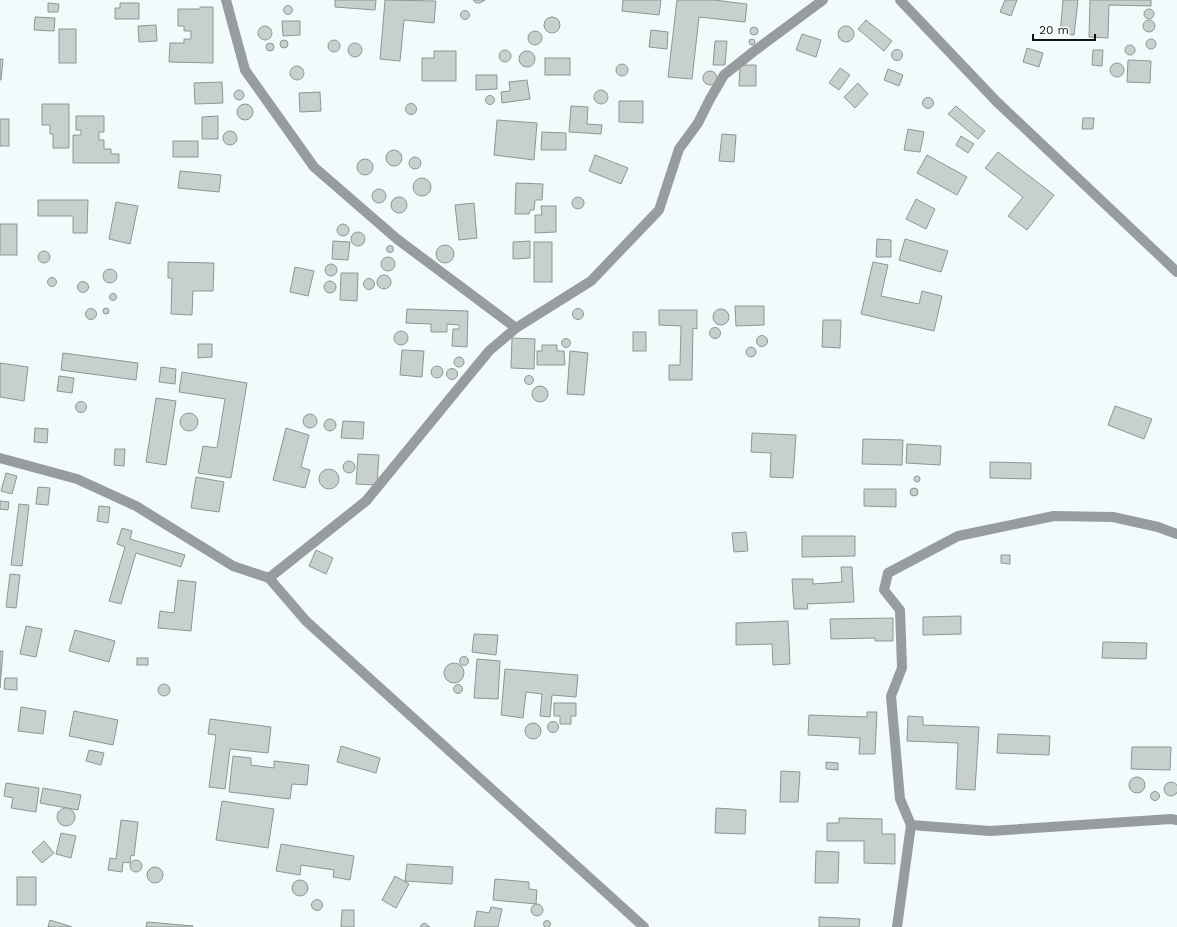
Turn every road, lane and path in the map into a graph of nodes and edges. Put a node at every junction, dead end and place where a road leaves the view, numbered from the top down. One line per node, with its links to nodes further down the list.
1 (226, 0): 5 (street)
2 (823, 0): 5 (street)
3 (900, 0): 4 (street)
4 (1177, 272)
5 (516, 328): 8 (street)
6 (0, 458): 8 (street)
7 (1177, 534): 10 (street)
8 (269, 578): 11 (street)
9 (1177, 820): 10 (street)
10 (911, 825): 12 (street)
11 (644, 927)
12 (897, 927)

